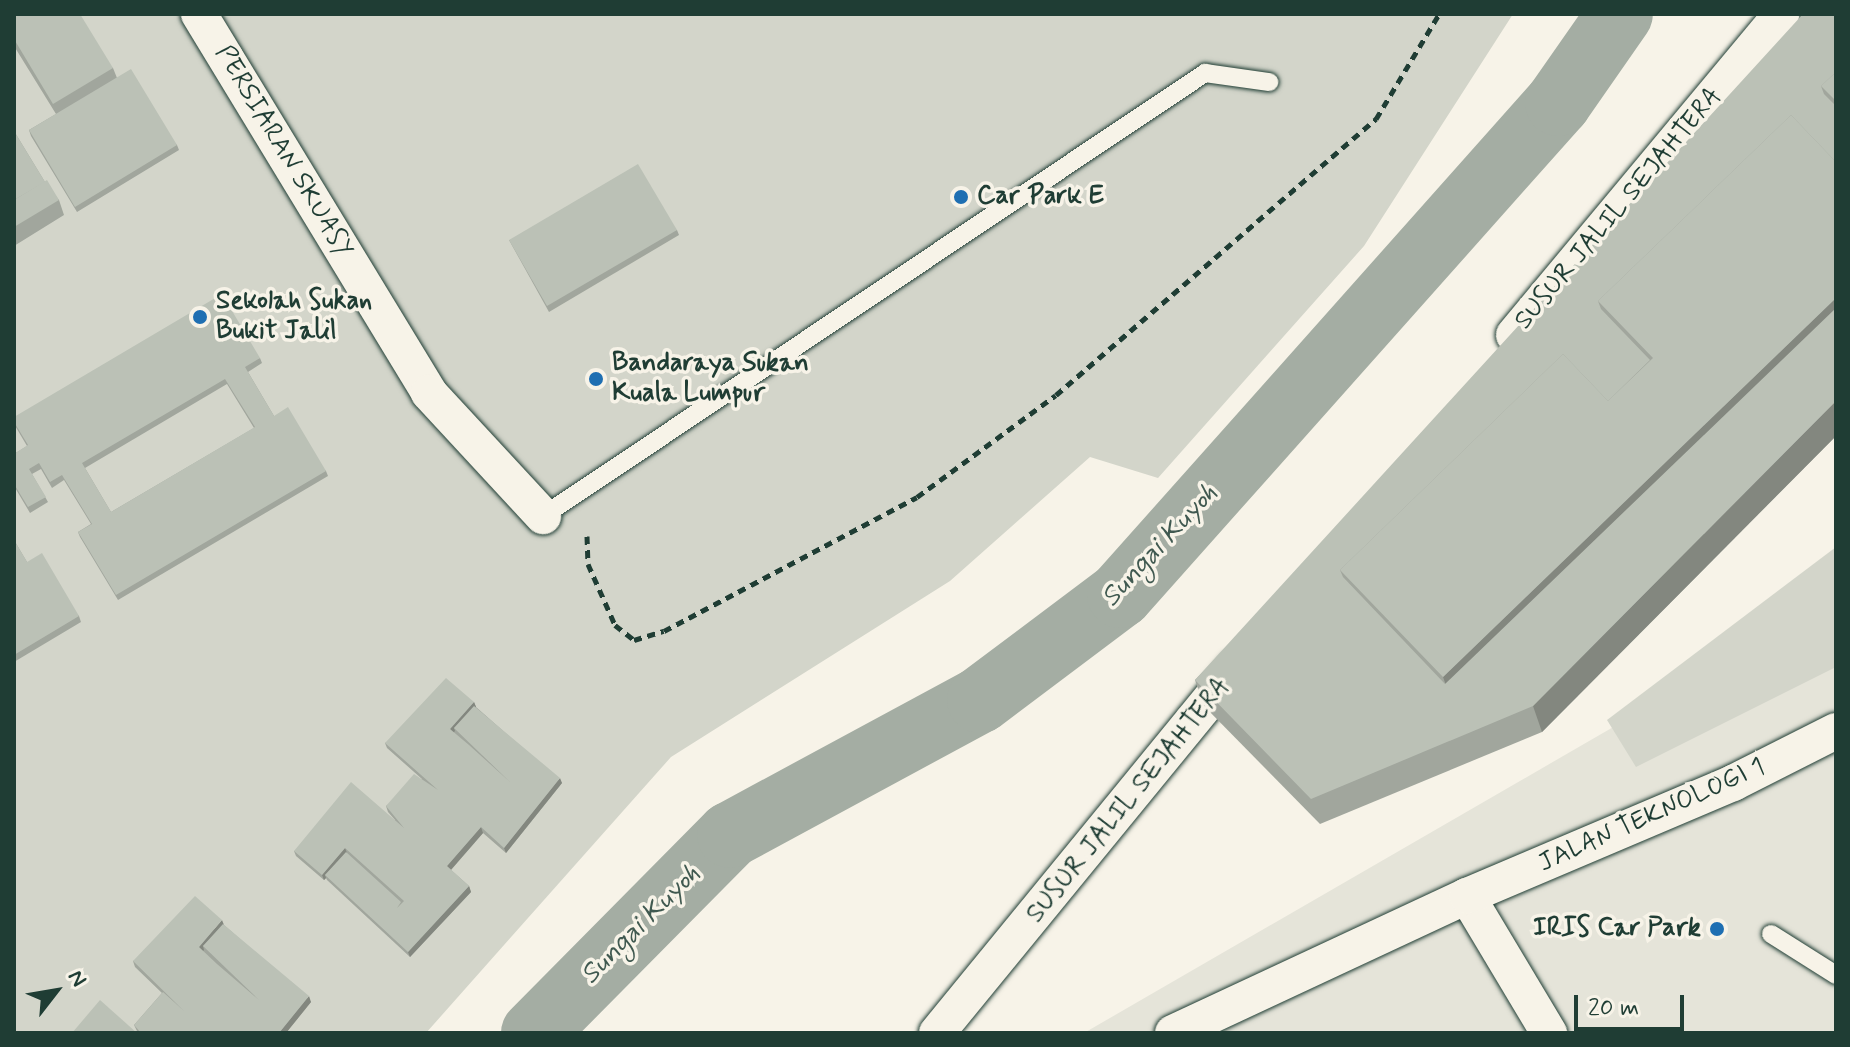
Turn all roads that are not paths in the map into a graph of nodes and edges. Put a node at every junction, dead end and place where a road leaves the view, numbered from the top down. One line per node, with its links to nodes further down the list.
1 (199, 14): 5 (street, PERSIARAN SKUASY)
2 (1781, 14): 4 (street, SUSUR JALIL SEJAHTERA)
3 (1269, 82): 5 (lane)
4 (1486, 367)
5 (543, 516)
6 (1253, 648): 11 (street, SUSUR JALIL SEJAHTERA)
7 (1836, 731): 8 (street, JALAN TEKNOLOGI 1)
8 (1467, 896): 12 (street, JALAN TEKNOLOGI 1); 13 (street)
9 (1771, 934): 10 (lane)
10 (1836, 975)
11 (937, 1033)
12 (1173, 1033)
13 (1549, 1033)

